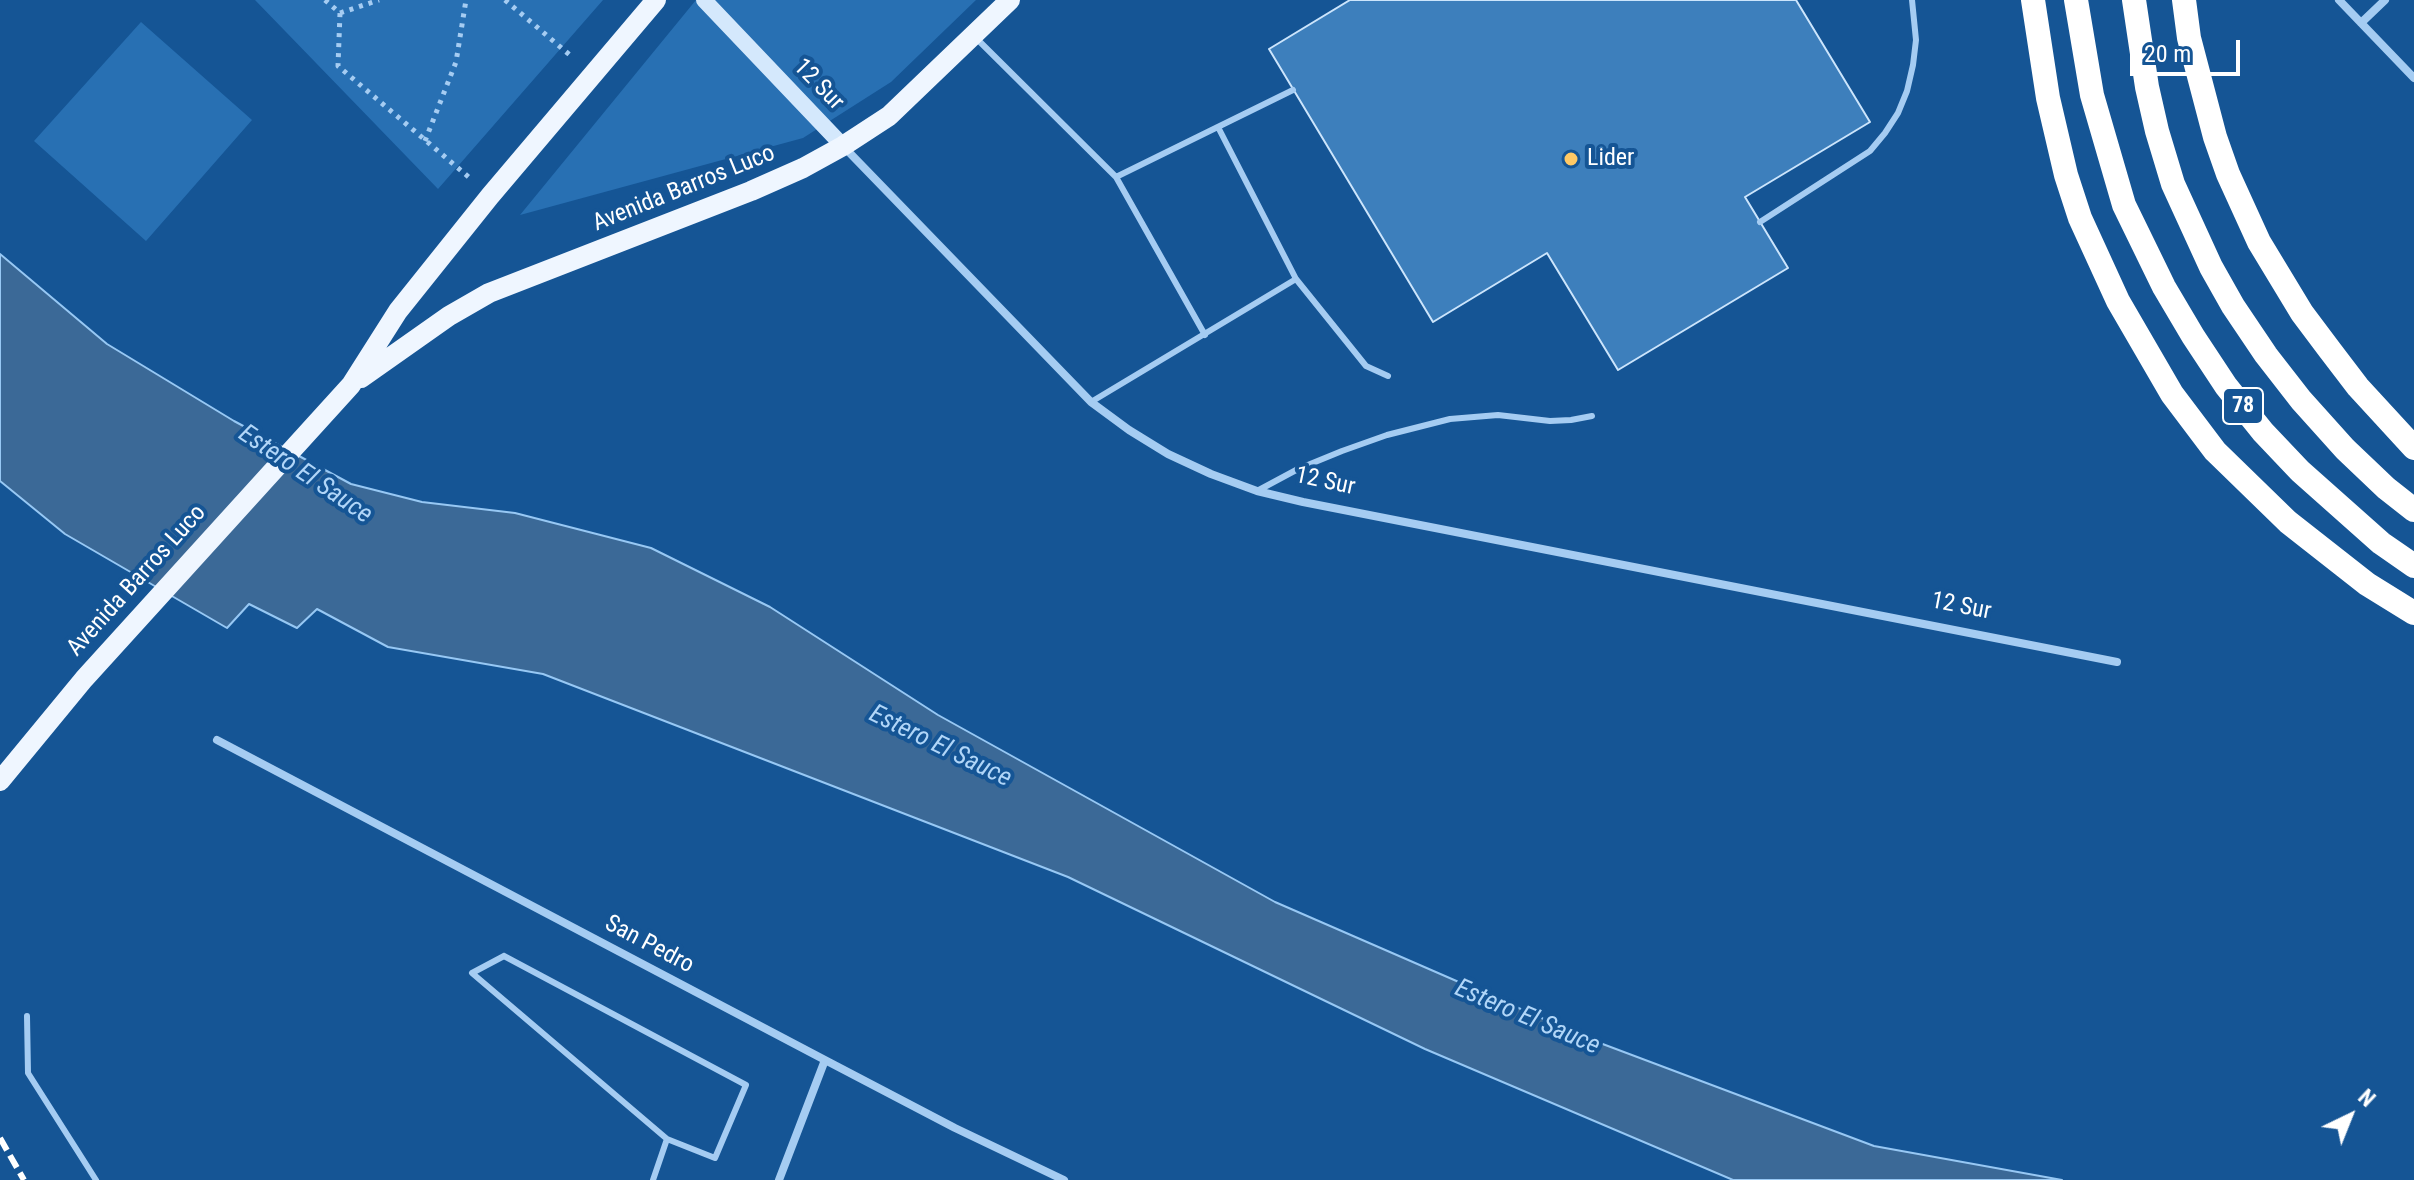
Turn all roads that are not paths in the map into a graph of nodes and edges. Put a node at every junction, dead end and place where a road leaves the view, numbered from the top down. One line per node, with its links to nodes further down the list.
1 (656, 0): 22 (main road, Avenida Barros Luco)
2 (704, 0): 16 (street, 12 Sur)
3 (1010, 0): 12 (main road, Avenida Barros Luco)
4 (1912, 0): 18 (lane)
5 (2033, 0): 29 (highway)
6 (2076, 0): 28 (highway, 78)
7 (2134, 0): 27 (highway, 78)
8 (2184, 0): 25 (highway)
9 (2339, 0): 11 (street)
10 (2385, 0): 11 (street)
11 (2361, 23): 13 (street)
12 (973, 36): 16 (main road, Avenida Barros Luco); 17 (lane)
13 (2414, 78)
14 (1293, 90): 15 (lane)
15 (1218, 127): 17 (lane); 19 (lane)
16 (843, 146): 22 (main road, Avenida Barros Luco); 23 (street, 12 Sur)
17 (1116, 177): 20 (lane)
18 (1760, 222)
19 (1296, 279): 20 (lane); 21 (lane)
20 (1205, 335): 23 (lane)
21 (1388, 376)
22 (351, 385): 32 (main road, Avenida Barros Luco)
23 (1091, 402): 26 (street, 12 Sur)
24 (1592, 416): 26 (lane)
25 (2414, 448)
26 (1257, 491): 30 (street, 12 Sur)
27 (2414, 510)
28 (2414, 566)
29 (2414, 613)
30 (2117, 662)
31 (217, 740): 34 (street, San Pedro)
32 (0, 781)
33 (27, 1016): 36 (lane)
34 (825, 1060): 38 (street); 39 (street, San Pedro)
35 (667, 1139): 35 (lane); 37 (lane)
36 (96, 1180)
37 (653, 1180)
38 (779, 1180)
39 (1064, 1180)

